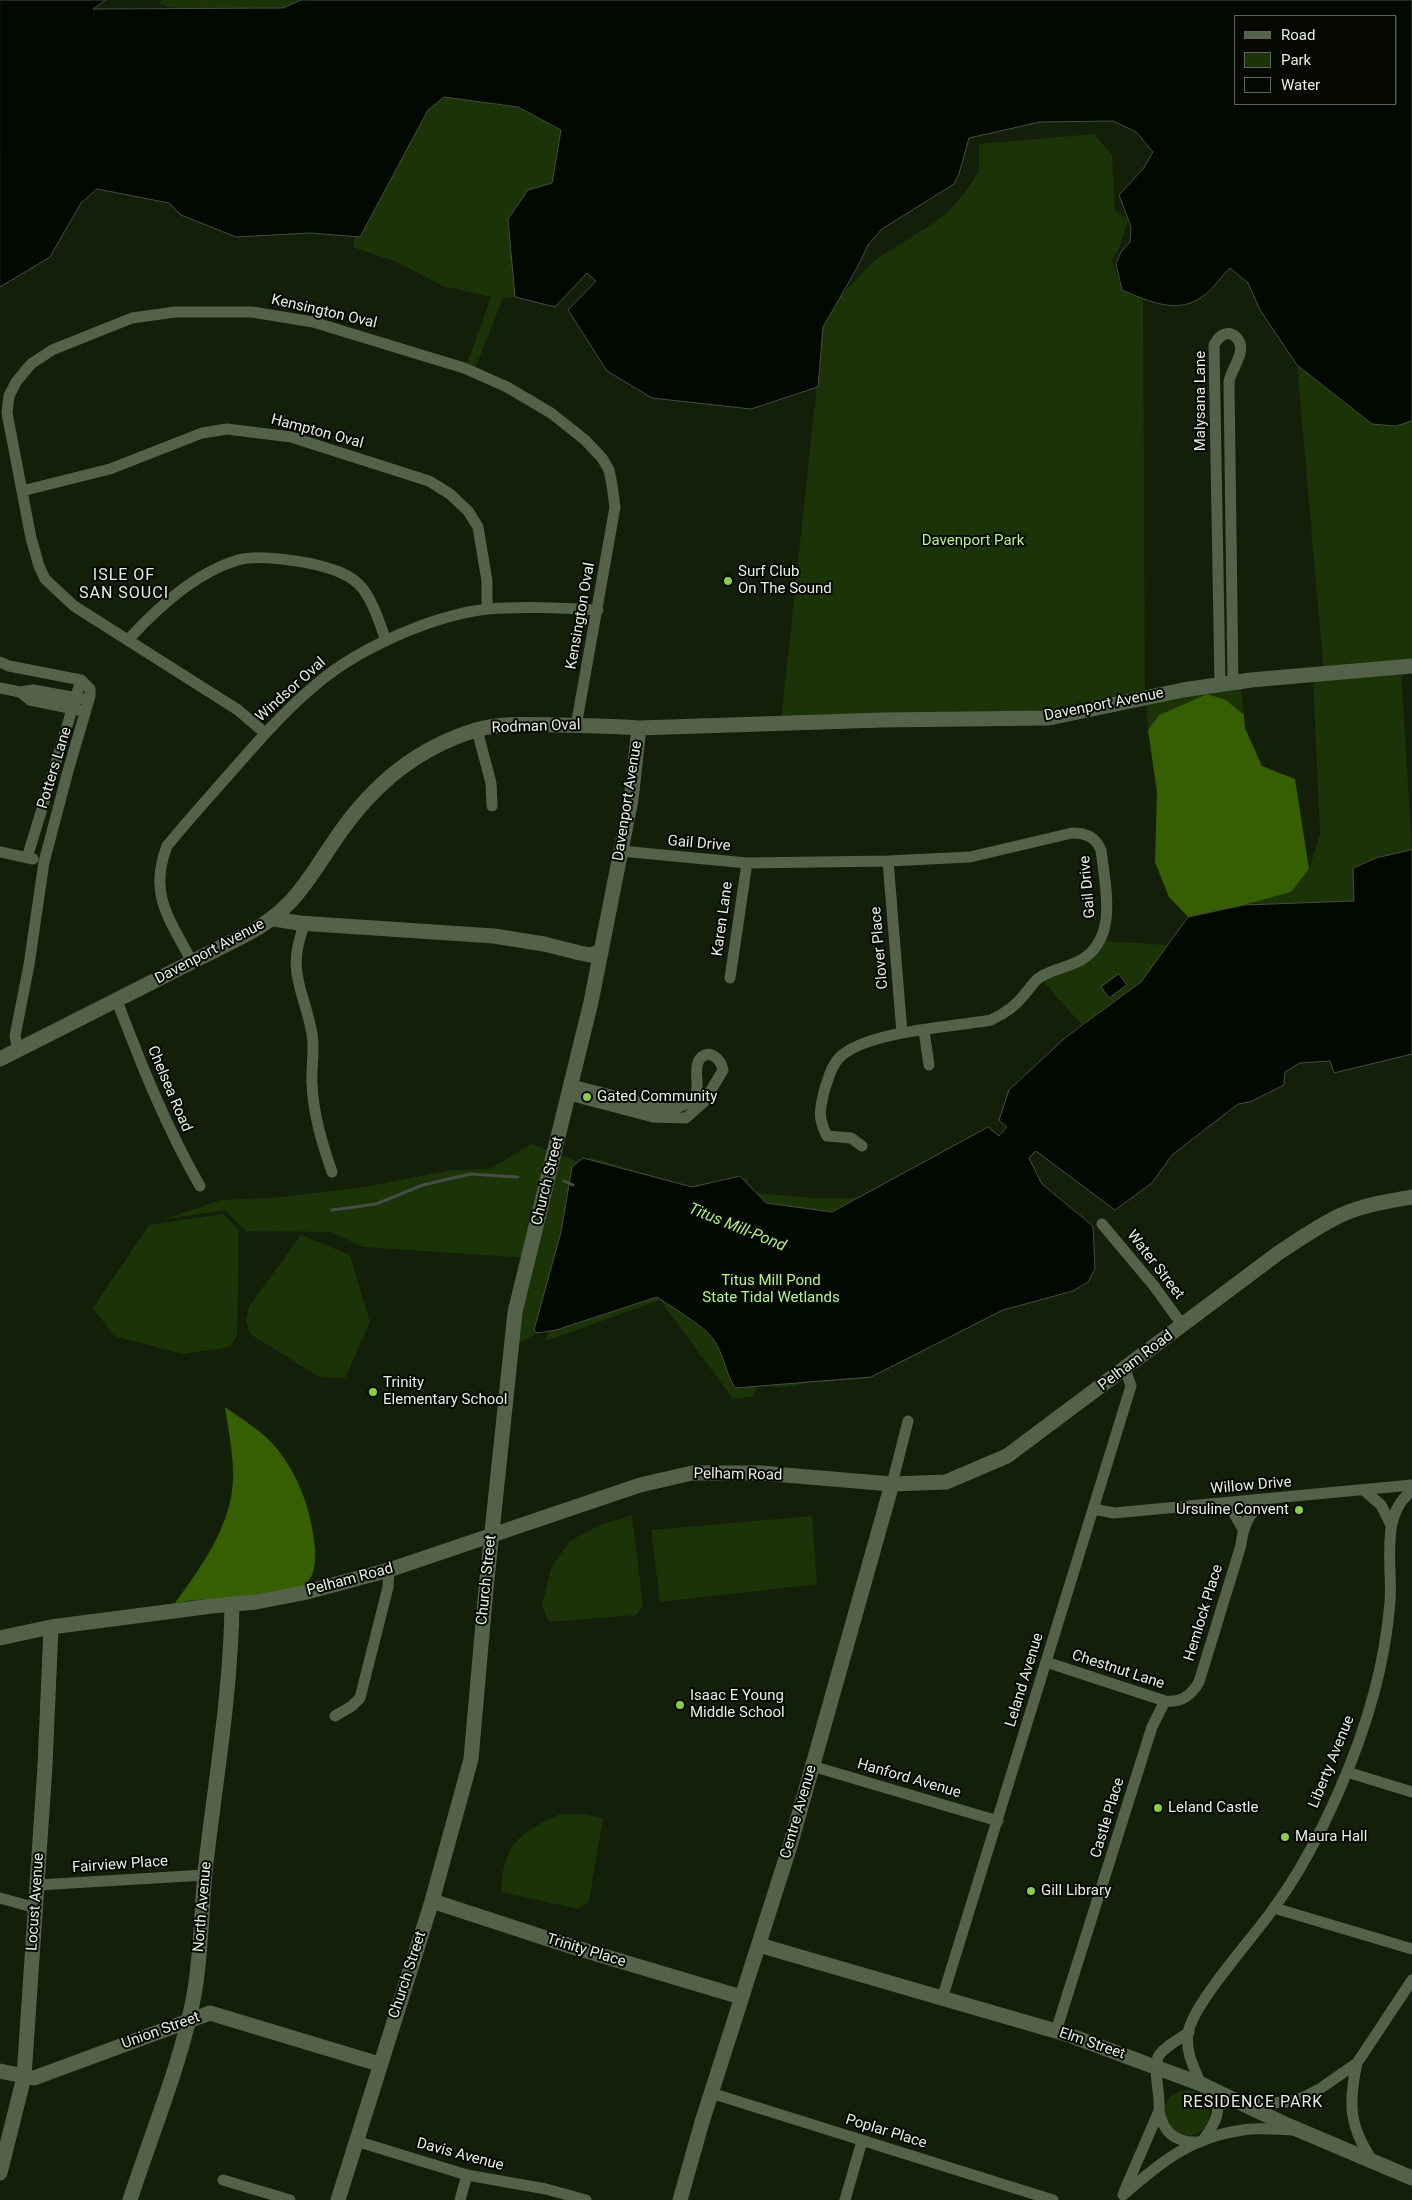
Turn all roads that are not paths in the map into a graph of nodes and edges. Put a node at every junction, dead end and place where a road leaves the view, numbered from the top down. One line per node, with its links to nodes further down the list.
1 (22, 491): 2 (street, Hampton Oval); 3 (street, Kensington Oval); 4 (street, Kensington Oval)
2 (487, 609): 3 (street, Windsor Oval); 5 (street, Windsor Oval)
3 (598, 610): 13 (street, Kensington Oval)
4 (128, 640): 5 (street); 16 (street, Kensington Oval)
5 (386, 641): 16 (street, Windsor Oval)
6 (0, 662): 8 (street)
7 (1412, 666): 9 (street, Davenport Avenue)
8 (81, 680): 11 (street, Potters Lane); 12 (street)
9 (1226, 684): 9 (street, Malysana Lane); 14 (street, Davenport Avenue)
10 (0, 688): 11 (street)
11 (74, 703): 12 (street); 20 (street, Potters Lane)
12 (88, 706): 22 (street, Potters Lane)
13 (576, 726): 14 (street, Rodman Oval); 15 (street, Rodman Oval)
14 (639, 728): 18 (street, Davenport Avenue)
15 (477, 730): 17 (street); 24 (street, Rodman Oval)
16 (265, 733): 27 (street, Windsor Oval)
17 (492, 806)
18 (621, 851): 23 (street, Gail Drive); 26 (street, Davenport Avenue)
19 (0, 852): 20 (street)
20 (27, 858): 22 (street)
21 (888, 860): 23 (street, Gail Drive); 30 (street, Gail Drive); 31 (street, Clover Place)
22 (44, 862): 32 (street, Potters Lane)
23 (747, 863): 28 (street, Karen Lane)
24 (274, 919): 25 (street, Davenport Avenue); 27 (street, Davenport Avenue)
25 (306, 923): 26 (street, Davenport Avenue); 37 (street)
26 (600, 952): 35 (street, Church Street)
27 (192, 962): 29 (street, Davenport Avenue)
28 (730, 978)
29 (117, 1001): 32 (street, Davenport Avenue); 38 (street, Chelsea Road)
30 (924, 1031): 31 (street, Gail Drive); 34 (street)
31 (902, 1033): 36 (street, Gail Drive)
32 (18, 1051): 33 (street, Davenport Avenue)
33 (0, 1059)
34 (929, 1065)
35 (570, 1090): 35 (street); 53 (street, Church Street)
36 (862, 1146)
37 (332, 1172)
38 (200, 1186)
39 (1412, 1197): 41 (street, Pelham Road)
40 (1102, 1224): 41 (street, Water Street)
41 (1183, 1326): 42 (street, Pelham Road)
42 (1125, 1369): 44 (street, Pelham Road); 50 (street, Leland Avenue)
43 (908, 1420): 44 (street, Centre Avenue)
44 (892, 1484): 53 (street, Pelham Road); 62 (street, Centre Avenue)
45 (1412, 1486): 46 (street, Willow Drive)
46 (1365, 1491): 48 (street, Willow Drive); 51 (street)
47 (1412, 1491): 51 (street, Liberty Avenue)
48 (1264, 1500): 49 (street, Willow Drive); 52 (street, Hemlock Place)
49 (1224, 1503): 50 (street, Willow Drive); 52 (street)
50 (1093, 1509): 58 (street, Leland Avenue)
51 (1392, 1525): 63 (street, Liberty Avenue)
52 (1243, 1529): 59 (street, Hemlock Place)
53 (491, 1535): 54 (street, Pelham Road); 69 (street, Church Street)
54 (389, 1570): 55 (street, Pelham Road); 61 (street)
55 (232, 1604): 56 (street, Pelham Road); 66 (street, North Avenue)
56 (51, 1627): 57 (street, Pelham Road); 67 (street, Locust Avenue)
57 (0, 1638)
58 (1046, 1662): 60 (street, Chestnut Lane); 65 (street, Leland Avenue)
59 (1182, 1700): 60 (street, Chestnut Lane)
60 (1165, 1701): 78 (street, Castle Place)
61 (335, 1716)
62 (812, 1766): 65 (street, Hanford Avenue); 72 (street, Centre Avenue)
63 (1347, 1772): 64 (street); 71 (street, Liberty Avenue)
64 (1412, 1792)
65 (998, 1821): 76 (street, Leland Avenue)
66 (205, 1875): 67 (street, Fairview Place); 77 (street, North Avenue)
67 (38, 1885): 70 (street, Locust Avenue)
68 (0, 1898): 70 (street)
69 (432, 1902): 75 (street, Trinity Place); 81 (street, Church Street)
70 (36, 1908): 84 (street, Locust Avenue)
71 (1274, 1908): 73 (street); 79 (street, Liberty Avenue)
72 (758, 1945): 75 (street, Centre Avenue); 76 (street, Elm Street)
73 (1412, 1949)
74 (1412, 1980): 80 (street)
75 (741, 1997): 87 (street, Centre Avenue)
76 (942, 1999): 78 (street, Elm Street)
77 (188, 2021): 81 (street, Union Street); 84 (street, Union Street); 100 (street, North Avenue)
78 (1056, 2031): 82 (street, Elm Street)
79 (1188, 2032): 82 (street, Liberty Avenue); 85 (street)
80 (1357, 2063): 88 (street); 94 (street)
81 (379, 2064): 92 (street, Church Street)
82 (1155, 2066): 85 (street, Elm Street); 89 (street)
83 (0, 2071): 84 (street, Union Street)
84 (24, 2077): 95 (street, Locust Avenue)
85 (1201, 2084): 86 (street, Elm Street)
86 (1216, 2090): 88 (street, Elm Street); 91 (street)
87 (711, 2093): 93 (street, Poplar Place); 105 (street, Centre Avenue)
88 (1245, 2104): 90 (street, Elm Street)
89 (1159, 2111): 91 (street); 99 (street)
90 (1300, 2130): 91 (street); 94 (street, Elm Street)
91 (1200, 2140): 99 (street)
92 (356, 2141): 96 (street, Davis Avenue); 102 (street, Church Street)
93 (862, 2141): 106 (street); 107 (street, Poplar Place)
94 (1375, 2164): 97 (street, Elm Street)
95 (0, 2173)
96 (467, 2176): 103 (street); 104 (street, Davis Avenue)
97 (1412, 2178)
98 (223, 2180): 101 (street)
99 (1121, 2197)
100 (130, 2200)
101 (290, 2200)
102 (338, 2200)
103 (460, 2200)
104 (586, 2200)
105 (680, 2200)
106 (845, 2200)
107 (1053, 2200)

